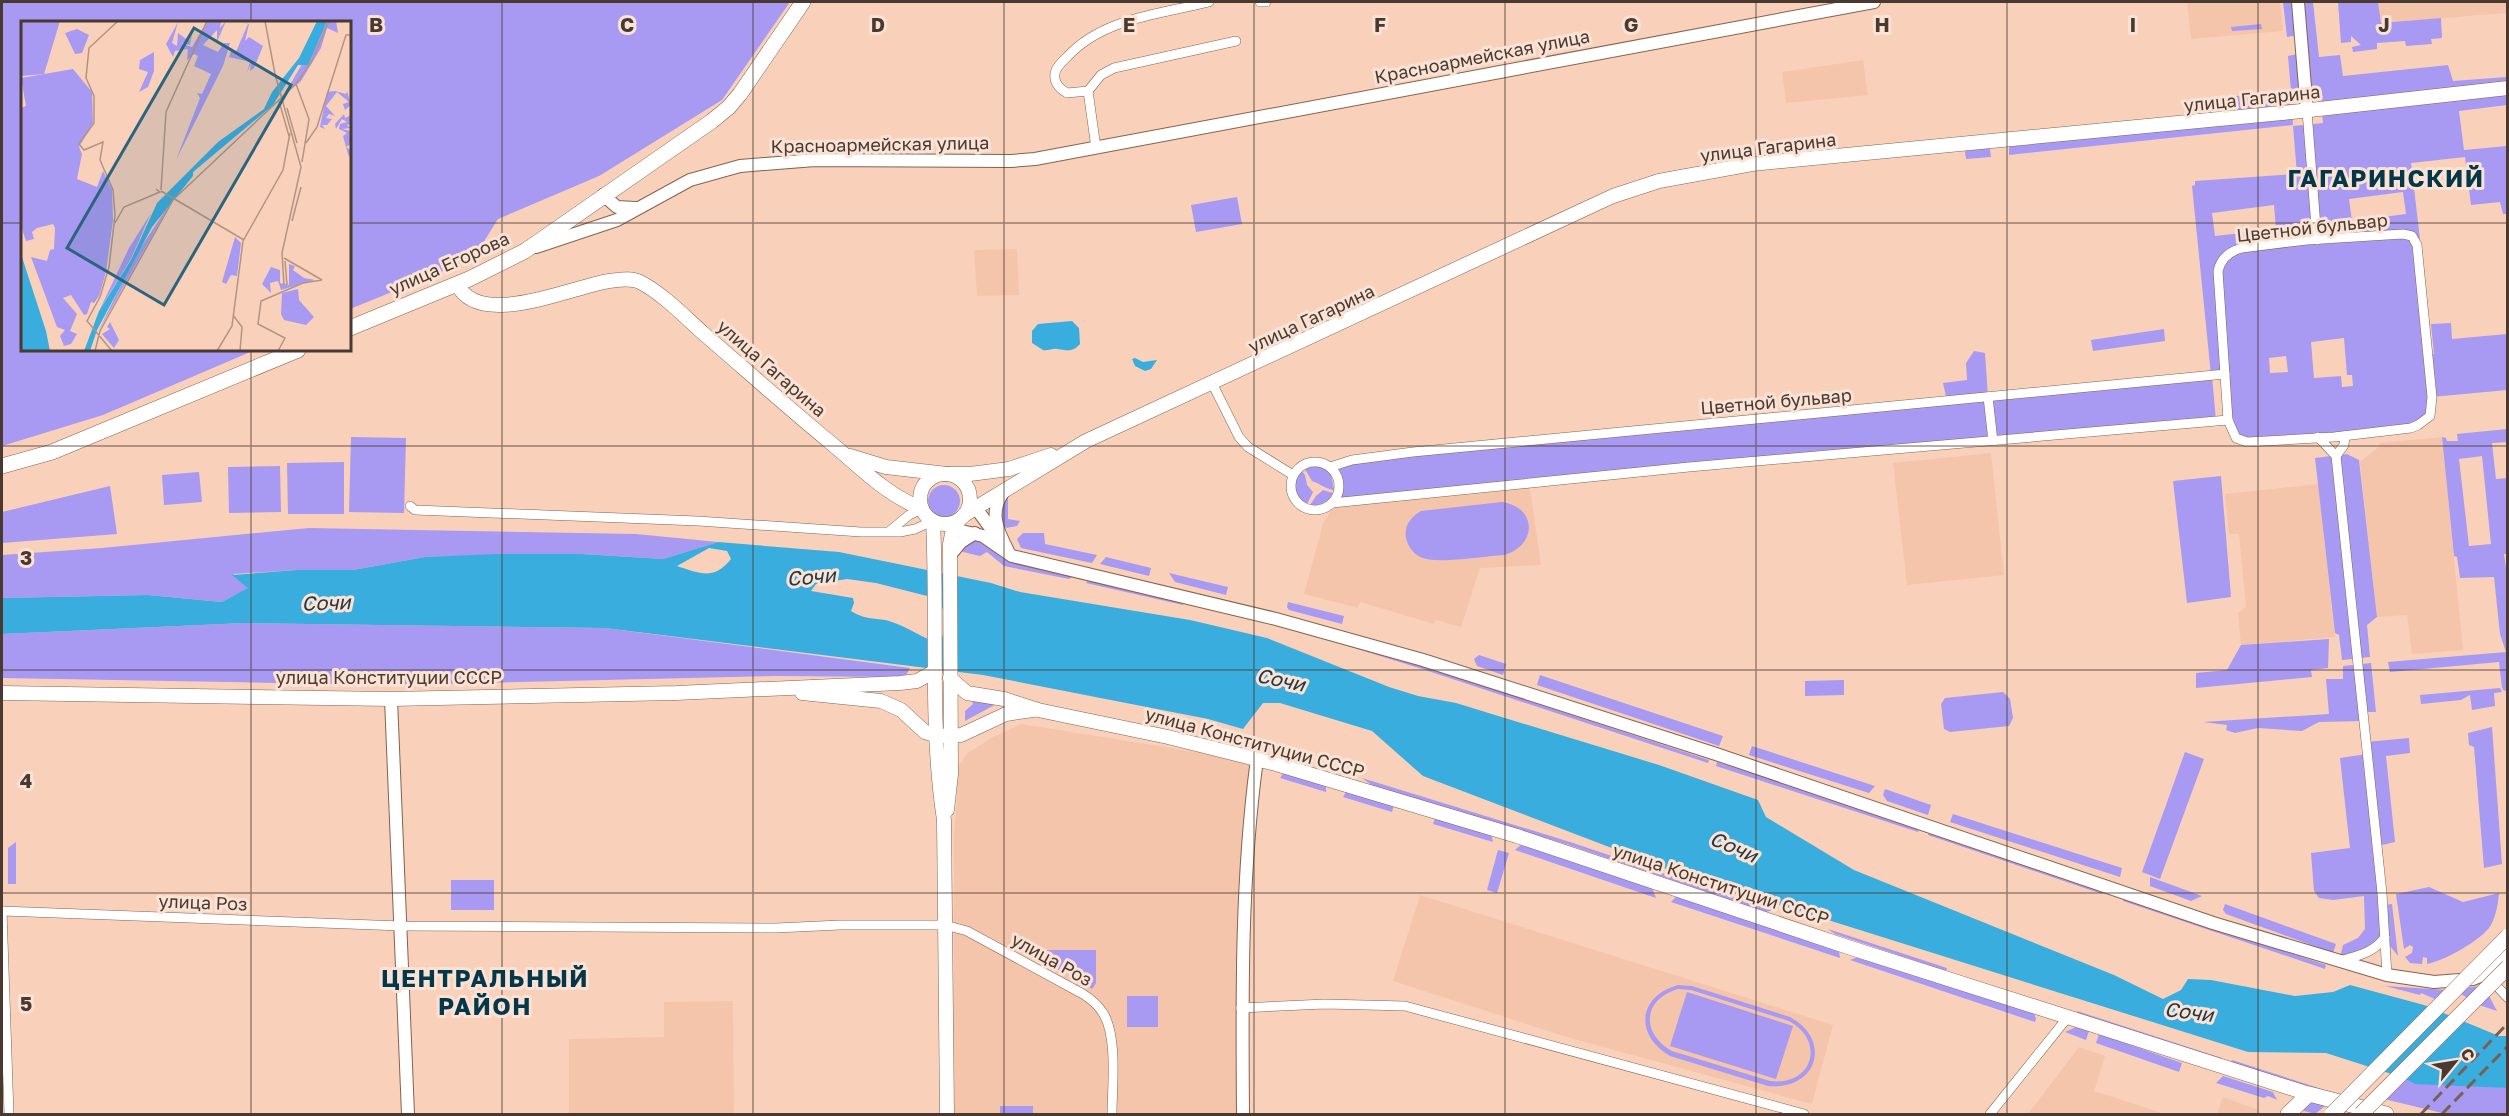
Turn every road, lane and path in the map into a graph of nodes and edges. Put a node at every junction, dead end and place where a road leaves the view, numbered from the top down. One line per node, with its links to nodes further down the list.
1 (803, 2): 10 (main road, улица Егорова)
2 (1209, 2): 7 (street)
3 (1875, 2): 9 (street, Красноармейская улица)
4 (2298, 2): 8 (street)
5 (1236, 41): 7 (street)
6 (2508, 88): 8 (main road, улица Гагарина)
7 (1088, 91): 9 (street)
8 (2307, 111): 12 (street); 18 (main road, улица Гагарина)
9 (1096, 148): 11 (street, Красноармейская улица)
10 (608, 191): 11 (street); 13 (main road, улица Егорова)
11 (636, 208): 13 (street, Красноармейская улица)
12 (2317, 240): 17 (street, Цветной бульвар); 21 (street, Цветной бульвар)
13 (525, 251): 14 (main road, улица Егорова)
14 (457, 284): 15 (main road, улица Егорова); 25 (main road, улица Гагарина)
15 (351, 328)
16 (296, 351): 27 (main road)
17 (2225, 374): 19 (street, Цветной бульвар); 20 (street, Цветной бульвар)
18 (1212, 383): 23 (main road, улица Гагарина); 30 (street)
19 (1988, 397): 24 (street); 28 (street, Цветной бульвар)
20 (2228, 420): 22 (street, Цветной бульвар); 24 (street)
21 (2345, 436): 22 (street, Цветной бульвар); 26 (street)
22 (2318, 437): 26 (street)
23 (1086, 441): 29 (main road); 31 (main road)
24 (1993, 441): 32 (street)
25 (843, 454): 29 (main road); 34 (main road, улица Гагарина)
26 (2336, 456): 52 (street)
27 (2, 466)
28 (1330, 467): 30 (street); 32 (street)
29 (947, 474): 34 (main road); 35 (main road)
30 (1293, 475): 32 (street)
31 (1006, 489): 35 (main road); 38 (street)
32 (1332, 503)
33 (410, 506): 36 (street)
34 (922, 508): 35 (main road); 36 (street)
35 (956, 517): 36 (street); 37 (street); 38 (street); 39 (main road); 40 (main road)
36 (891, 530)
37 (975, 534): 38 (street); 39 (street)
38 (1010, 555): 54 (street)
39 (951, 556): 41 (main road)
40 (935, 671): 42 (main road); 46 (main road)
41 (950, 676): 45 (main road); 46 (main road)
42 (776, 690): 44 (main road, улица Конституции СССР); 46 (main road)
43 (2, 693): 44 (main road, улица Конституции СССР)
44 (392, 699): 50 (street)
45 (1038, 710): 46 (main road); 47 (main road, улица Конституции СССР)
46 (945, 736): 49 (main road)
47 (1257, 759): 59 (street); 60 (main road, улица Конституции СССР)
48 (2, 911): 50 (street, улица Роз); 63 (street)
49 (945, 925): 50 (street, улица Роз); 65 (main road); 66 (street, улица Роз)
50 (402, 926): 64 (street)
51 (2508, 936): 71 (main road, bridge)
52 (2385, 938): 54 (street); 57 (street)
53 (2508, 952): 56 (street)
54 (2339, 962): 57 (street)
55 (2508, 967): 62 (main road, bridge)
56 (2485, 974): 57 (street); 58 (street)
57 (2387, 975)
58 (2508, 998)
59 (1241, 1008): 67 (street); 68 (street)
60 (2068, 1017): 61 (main road, улица Конституции СССР); 69 (street)
61 (2309, 1094): 62 (main road, улица Конституции СССР); 70 (main road)
62 (2355, 1112): 72 (main road, улица Конституции СССР)
63 (9, 1114)
64 (408, 1114)
65 (947, 1114)
66 (1112, 1114)
67 (1243, 1114)
68 (1804, 1114)
69 (1990, 1114)
70 (2288, 1114)
71 (2332, 1114)
72 (2386, 1114)

